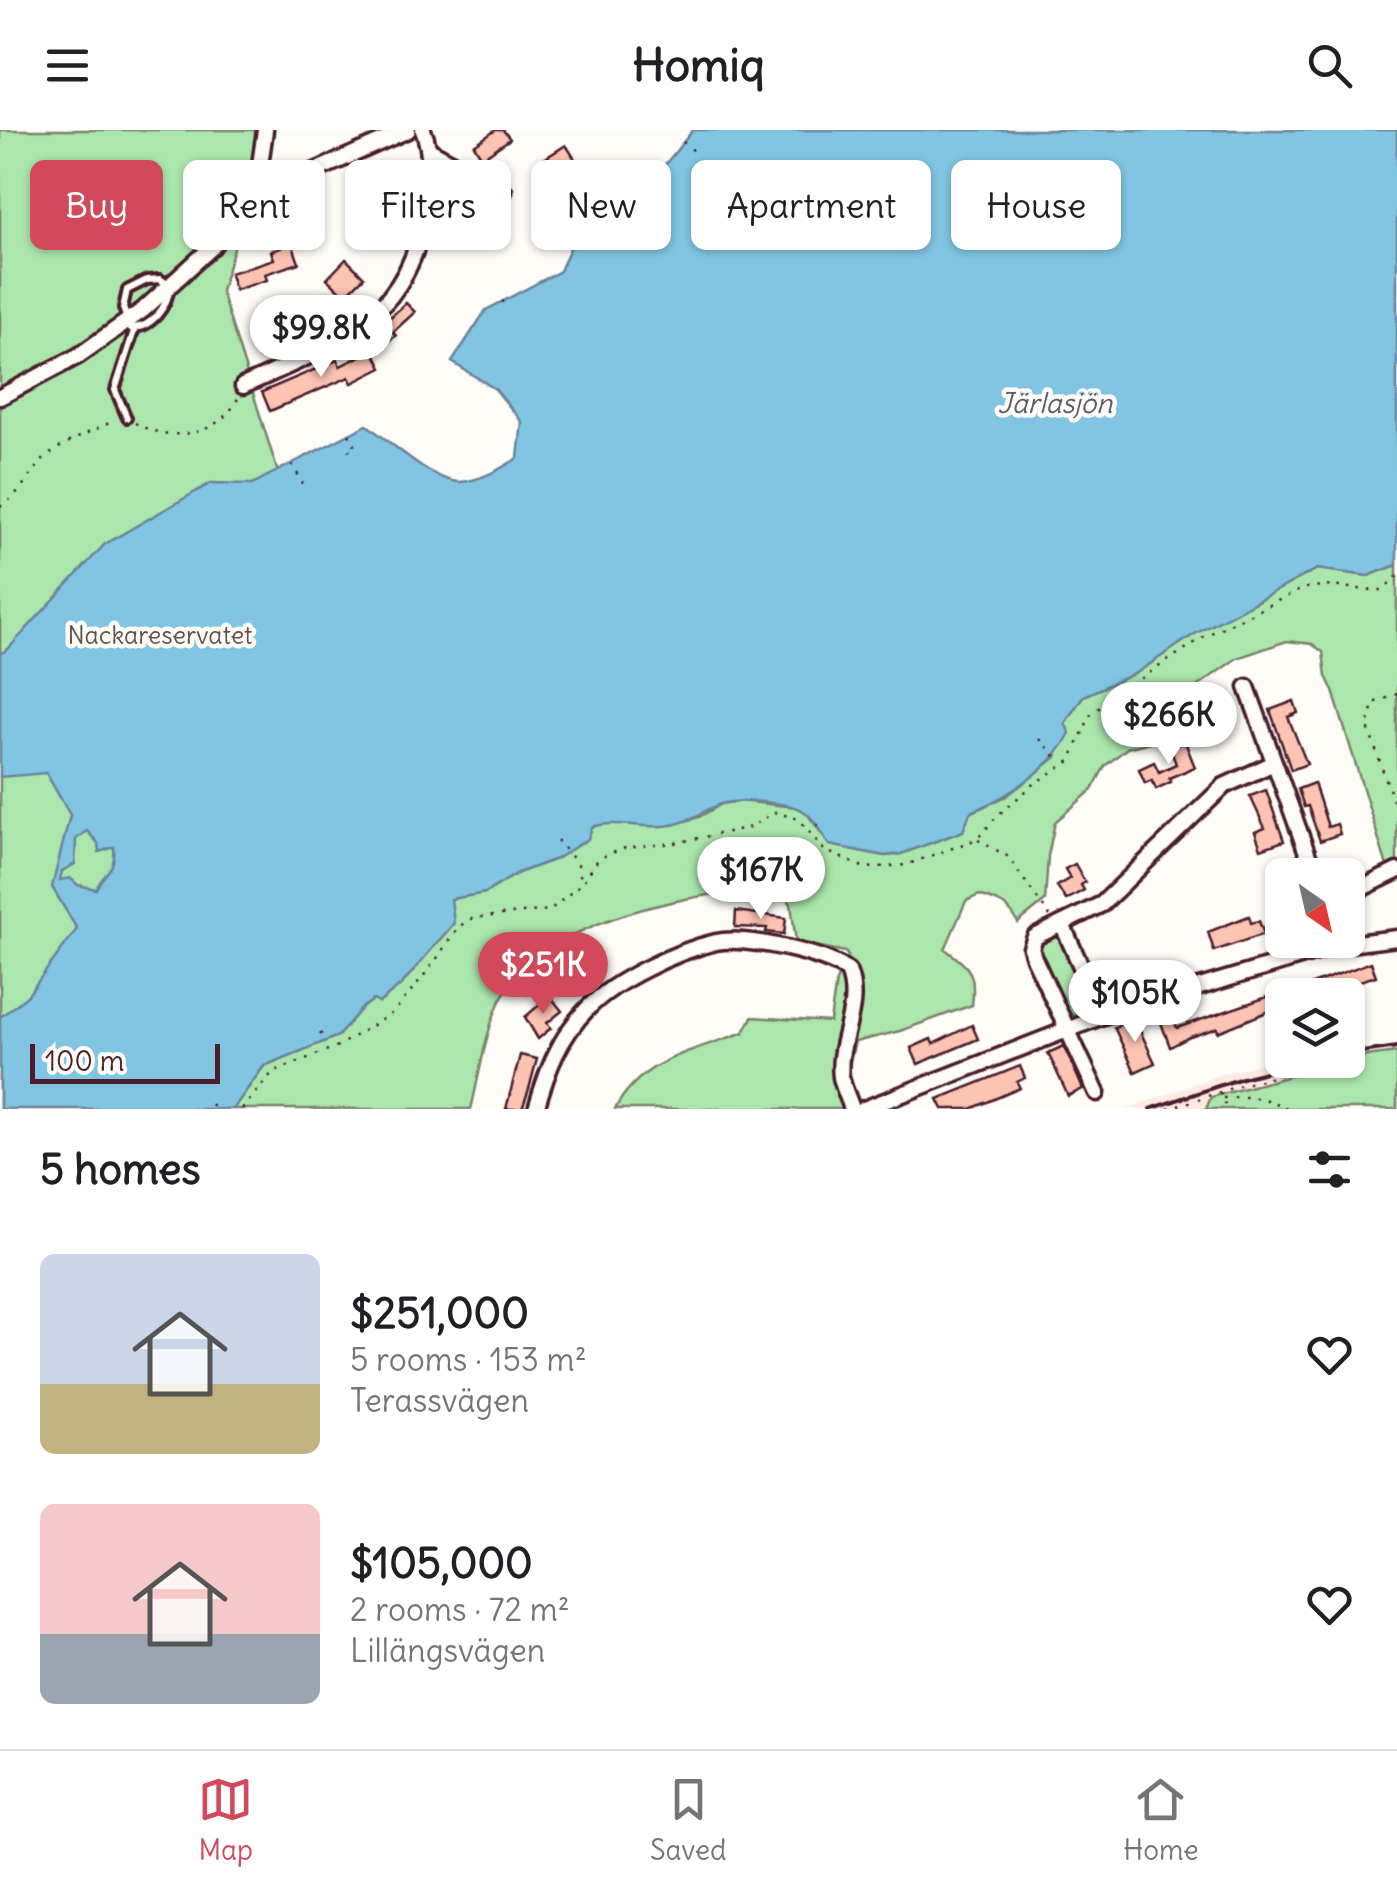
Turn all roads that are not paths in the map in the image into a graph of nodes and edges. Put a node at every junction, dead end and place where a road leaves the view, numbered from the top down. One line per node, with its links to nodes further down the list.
1 (266, 130): 5 (street)
2 (408, 130): 7 (street)
3 (423, 130): 4 (street)
4 (429, 150): 6 (street); 11 (street)
5 (261, 160)
6 (448, 160)
7 (325, 167)
8 (208, 250): 9 (street)
9 (170, 286): 10 (street); 10 (lane)
10 (130, 325): 12 (street); 13 (lane)
11 (243, 386)
12 (0, 397)
13 (127, 418)
14 (1247, 687): 15 (street)
15 (1274, 763): 16 (street); 19 (street)
16 (1309, 858)
17 (1397, 872): 18 (street)
18 (1365, 887)
19 (1060, 925): 23 (street); 24 (street)
20 (1397, 938): 21 (street)
21 (1365, 941)
22 (1291, 958): 23 (street)
23 (1103, 1016): 24 (street)
24 (1068, 1028): 25 (street); 28 (street)
25 (1097, 1093)
26 (536, 1109): 27 (street)
27 (852, 1109)
28 (864, 1109)

